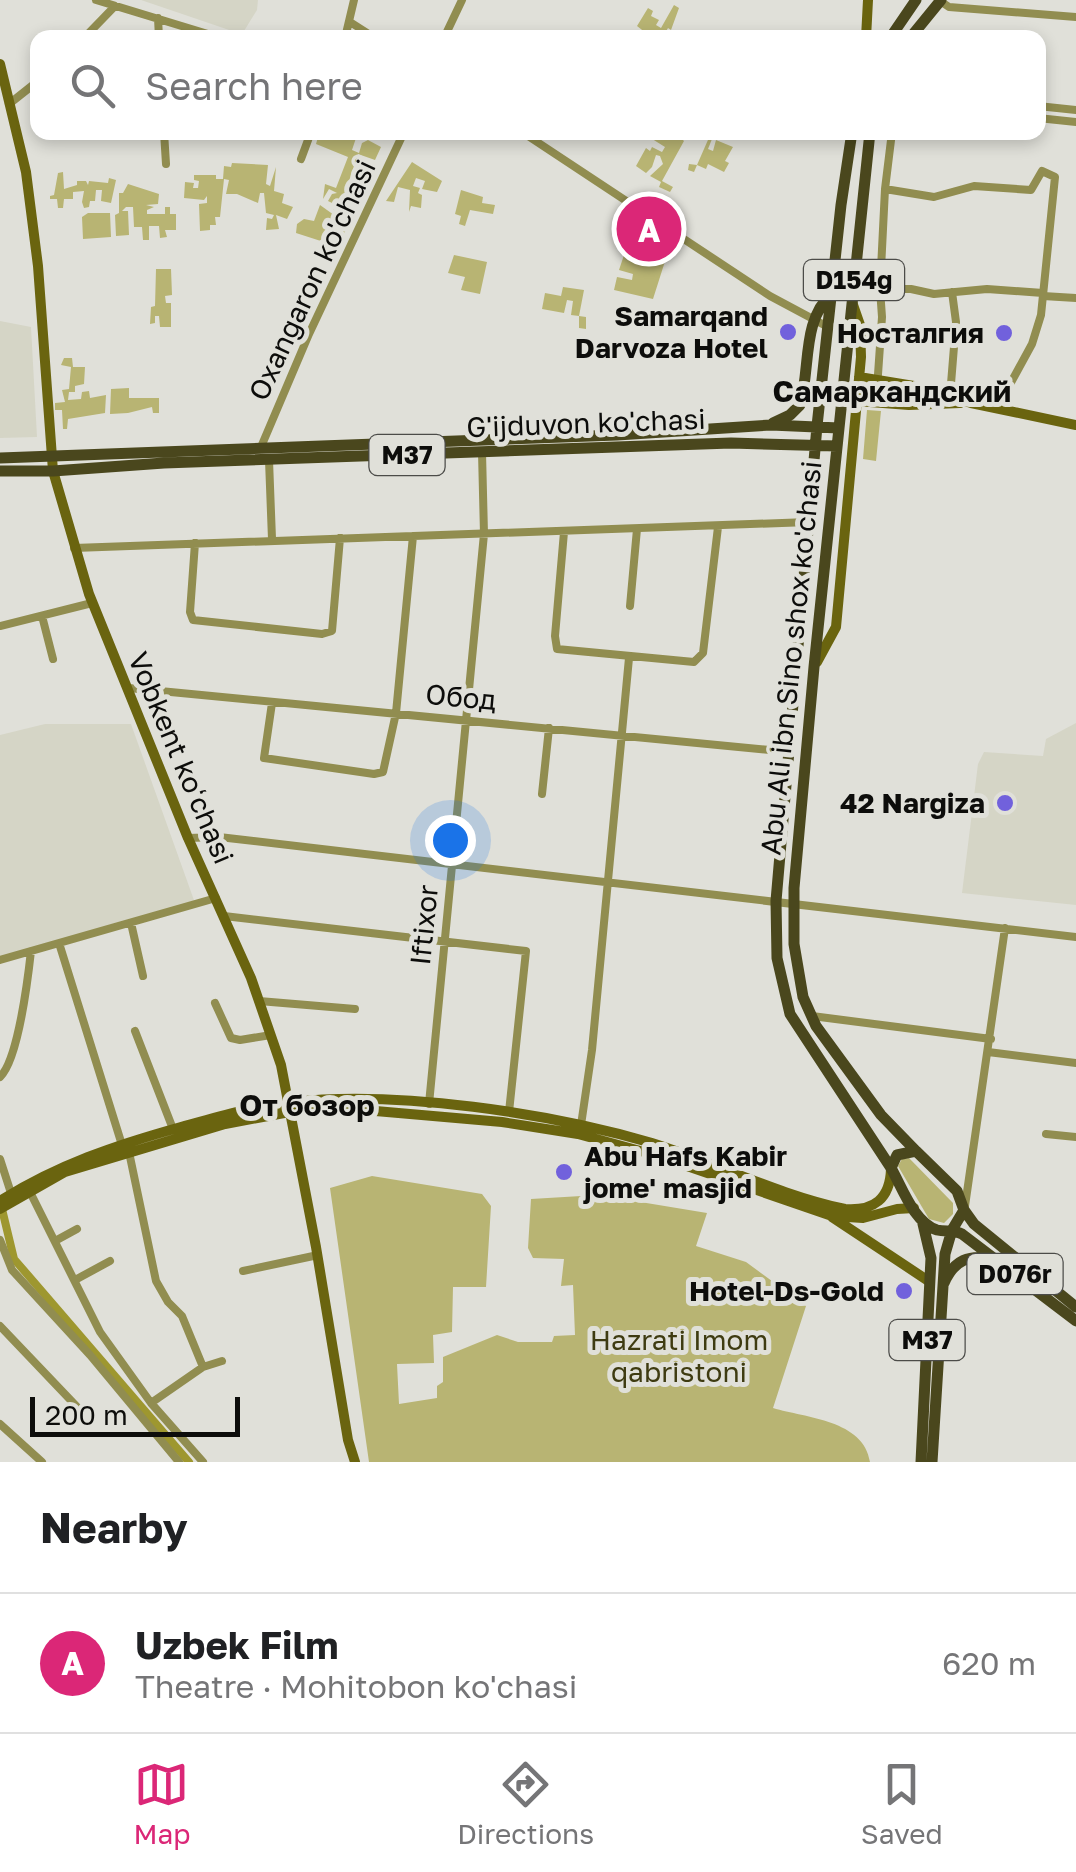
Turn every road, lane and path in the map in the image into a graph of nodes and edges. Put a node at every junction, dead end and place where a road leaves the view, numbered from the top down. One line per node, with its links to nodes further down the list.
1 (96, 0): 7 (street)
2 (354, 0): 10 (street)
3 (462, 0): 16 (street)
4 (868, 0): 17 (main road)
5 (916, 0): 18 (main road)
6 (940, 1): 9 (street); 19 (main road)
7 (116, 6): 8 (street); 11 (street)
8 (158, 18): 12 (street); 13 (street)
9 (1076, 18)
10 (350, 22): 14 (street); 15 (street)
11 (92, 30)
12 (159, 30)
13 (196, 30)
14 (348, 30)
15 (363, 30)
16 (448, 30)
17 (866, 30)
18 (895, 30)
19 (916, 30)
20 (0, 64): 22 (main road, Vobkent koʻchasi)
21 (30, 87): 22 (street)
22 (9, 104): 62 (main road, Vobkent koʻchasi)
23 (1046, 107): 24 (street)
24 (1076, 110)
25 (1046, 119): 26 (street)
26 (1076, 122)
27 (164, 140): 35 (street)
28 (309, 140): 34 (street)
29 (400, 140): 58 (street, Oxangaron ko'chasi)
30 (534, 140): 43 (street)
31 (851, 140): 39 (main road, Abu Ali ibn Sino shox ko'chasi / D154g)
32 (869, 140): 42 (main road, Abu Ali ibn Sino shox ko'chasi / D154g)
33 (891, 140): 36 (street)
34 (301, 159)
35 (166, 164)
36 (885, 189): 37 (street); 40 (street)
37 (880, 289): 38 (street); 46 (street)
38 (952, 292): 40 (street); 47 (street)
39 (832, 293): 43 (main road); 44 (main road, Abu Ali ibn Sino shox ko'chasi / D154g)
40 (1043, 295): 41 (street); 51 (street)
41 (1076, 298)
42 (852, 302): 45 (main road); 55 (main road, Abu Ali ibn Sino shox ko'chasi / D154g)
43 (813, 321): 44 (street); 53 (main road)
44 (828, 327): 54 (main road, Abu Ali ibn Sino shox ko'chasi / D154g)
45 (860, 377): 46 (main road); 48 (main road)
46 (877, 380): 47 (main road); 49 (street)
47 (950, 396): 50 (main road)
48 (857, 401): 49 (main road); 80 (main road)
49 (876, 403): 50 (main road)
50 (971, 403): 51 (main road)
51 (1004, 409): 52 (main road)
52 (1076, 425)
53 (765, 426): 54 (main road, M37); 58 (main road, G'ijduvon ko'chasi / M37)
54 (817, 426): 55 (main road, M37); 56 (main road, Abu Ali ibn Sino shox ko'chasi / M37)
55 (839, 428): 57 (main road, Abu Ali ibn Sino shox ko'chasi)
56 (815, 445): 57 (main road, M37); 59 (main road, G'ijduvon ko'chasi / M37); 64 (main road, Abu Ali ibn Sino shox ko'chasi / M37)
57 (837, 446): 80 (main road, Abu Ali ibn Sino shox ko'chasi)
58 (261, 447): 62 (main road, G'ijduvon ko'chasi / M37)
59 (482, 452): 61 (main road, G'ijduvon ko'chasi / M37); 68 (street, Iftixor)
60 (0, 458): 62 (main road, G'ijduvon ko'chasi / M37)
61 (269, 460): 62 (main road, G'ijduvon ko'chasi / M37); 71 (street)
62 (52, 465): 63 (main road, G'ijduvon ko'chasi / M37); 73 (main road, Vobkent koʻchasi)
63 (0, 470)
64 (810, 522): 65 (street); 87 (main road, Abu Ali ibn Sino shox ko'chasi / M37)
65 (718, 526): 66 (street); 78 (street)
66 (637, 529): 67 (street); 75 (street)
67 (564, 532): 68 (street); 78 (street)
68 (484, 534): 69 (street); 84 (street, Iftixor)
69 (412, 536): 70 (street); 83 (street)
70 (340, 538): 71 (street); 72 (street)
71 (272, 539): 72 (street)
72 (195, 543): 73 (street)
73 (73, 548): 74 (main road, Vobkent koʻchasi)
74 (92, 604): 76 (street); 81 (main road, Vobkent koʻchasi)
75 (630, 606)
76 (42, 616): 77 (street); 79 (street)
77 (0, 626)
78 (629, 658): 86 (street)
79 (53, 659)
80 (814, 667): 94 (main road, Abu Ali ibn Sino shox ko'chasi)
81 (129, 688): 82 (street, Обод); 89 (main road, Vobkent koʻchasi)
82 (272, 702): 83 (street, Обод); 83 (street)
83 (396, 713): 84 (street, Обод)
84 (468, 720): 85 (street, Обод); 90 (street, Iftixor)
85 (549, 728): 86 (street, Обод); 88 (street)
86 (622, 735): 87 (street, Обод); 91 (street)
87 (790, 752): 93 (main road, Abu Ali ibn Sino shox ko'chasi / M37)
88 (542, 794)
89 (188, 838): 90 (street); 92 (main road, Vobkent koʻchasi)
90 (453, 864): 91 (street); 99 (street, Iftixor)
91 (607, 882): 93 (street); 117 (street)
92 (216, 898): 95 (main road, Vobkent koʻchasi); 96 (street)
93 (776, 900): 94 (street); 124 (main road, Abu Ali ibn Sino shox ko'chasi / M37)
94 (793, 902): 97 (street); 107 (main road, Abu Ali ibn Sino shox ko'chasi)
95 (224, 916): 99 (street); 104 (main road, Vobkent koʻchasi)
96 (131, 923): 100 (street); 103 (street)
97 (1005, 928): 98 (street); 110 (street)
98 (1076, 936)
99 (445, 942): 114 (street, Iftixor); 116 (street)
100 (58, 943): 101 (street); 121 (street)
101 (31, 951): 102 (street); 113 (street)
102 (0, 960)
103 (143, 976)
104 (259, 1000): 106 (street); 109 (main road, Vobkent koʻchasi)
105 (215, 1003): 109 (street)
106 (356, 1010)
107 (810, 1016): 110 (street); 122 (main road, Abu Ali ibn Sino shox ko'chasi)
108 (135, 1031): 118 (street)
109 (271, 1035): 115 (main road, Vobkent koʻchasi)
110 (990, 1039): 111 (street)
111 (988, 1052): 112 (street); 125 (street)
112 (1076, 1063)
113 (0, 1077)
114 (430, 1104): 115 (main road); 116 (main road)
115 (291, 1107): 118 (main road); 121 (main road); 127 (main road); 139 (main road, Vobkent koʻchasi)
116 (509, 1112): 117 (main road)
117 (581, 1125): 127 (main road)
118 (173, 1129): 121 (main road)
119 (1046, 1134): 120 (street)
120 (1076, 1137)
121 (126, 1148): 128 (main road); 129 (main road); 150 (street)
122 (916, 1152): 124 (main road); 126 (main road, Abu Ali ibn Sino shox ko'chasi)
123 (0, 1159): 129 (street)
124 (891, 1168): 127 (main road); 133 (main road, M37)
125 (970, 1178): 126 (street); 132 (street)
126 (953, 1188): 132 (main road, Abu Ali ibn Sino shox ko'chasi)
127 (769, 1189): 134 (main road)
128 (30, 1192): 129 (main road); 138 (street)
129 (13, 1195): 130 (main road); 131 (main road)
130 (0, 1201)
131 (0, 1209)
132 (964, 1210): 136 (main road, M37); 146 (main road, D076r)
133 (918, 1214): 134 (main road); 136 (main road); 144 (main road, M37)
134 (832, 1216): 144 (main road)
135 (76, 1229): 138 (street)
136 (952, 1230): 140 (main road, D076r); 145 (main road, M37)
137 (0, 1240): 155 (street)
138 (55, 1241): 143 (street)
139 (318, 1255): 142 (street); 157 (main road, Vobkent koʻchasi)
140 (996, 1260): 145 (main road, D076r); 147 (main road, D076r)
141 (110, 1261): 143 (street)
142 (243, 1271)
143 (75, 1280): 151 (street)
144 (930, 1282): 158 (main road, M37)
145 (941, 1297): 159 (main road, M37)
146 (1076, 1307)
147 (1076, 1321)
148 (0, 1326): 152 (street)
149 (222, 1360): 150 (street)
150 (203, 1367): 151 (street)
151 (151, 1403): 156 (street)
152 (81, 1411)
153 (0, 1424): 154 (street)
154 (42, 1462)
155 (179, 1462)
156 (203, 1462)
157 (354, 1462)
158 (921, 1462)
159 (932, 1462)

